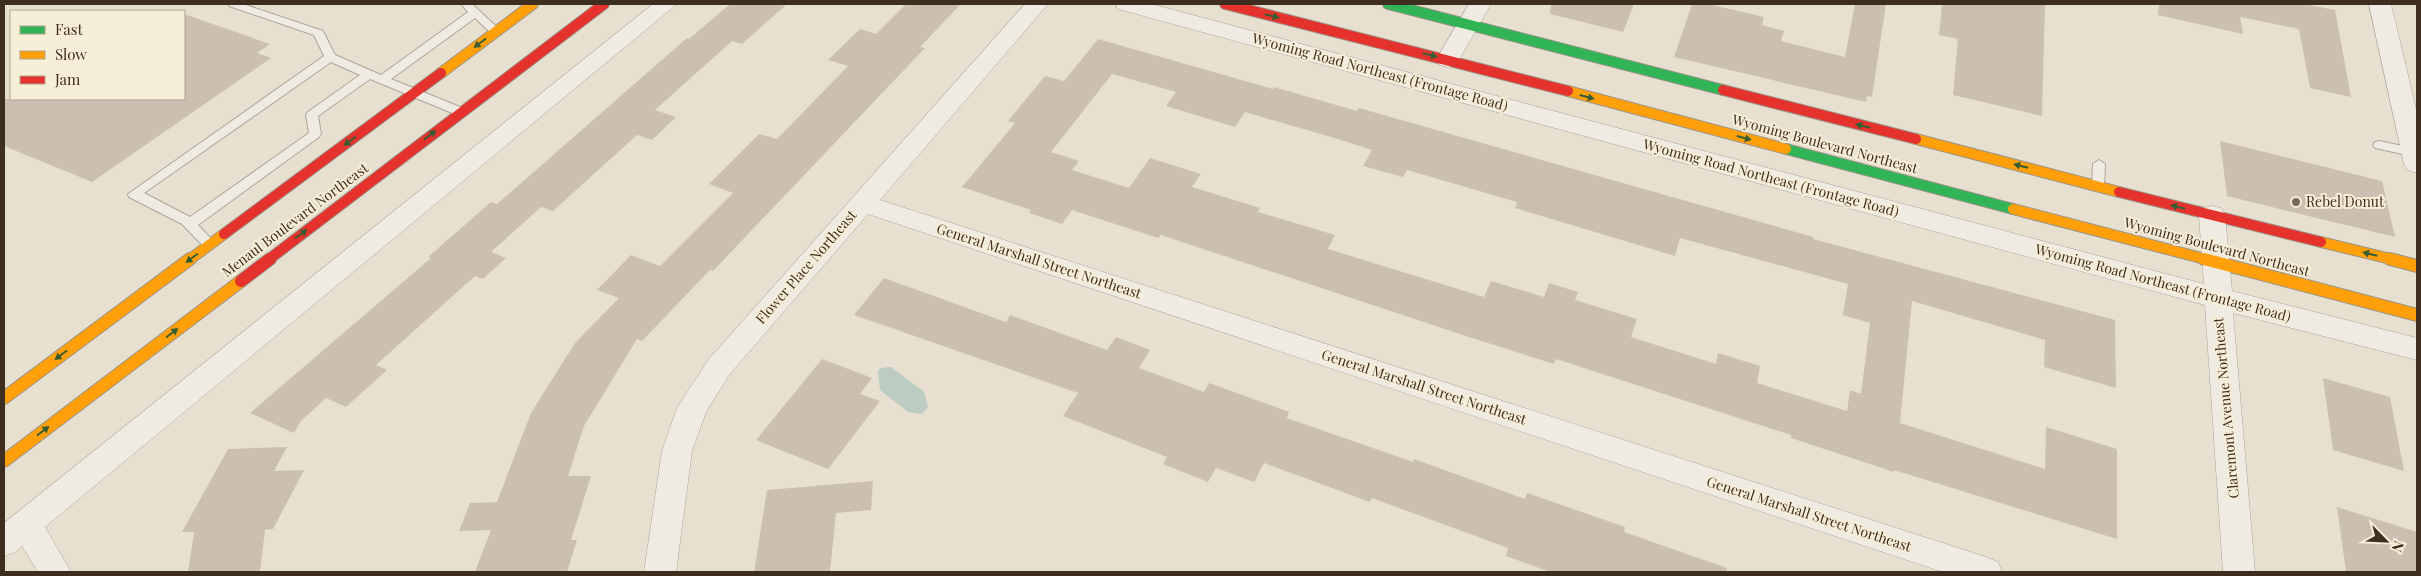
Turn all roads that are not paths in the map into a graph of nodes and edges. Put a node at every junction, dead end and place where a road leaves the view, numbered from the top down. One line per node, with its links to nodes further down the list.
1 (233, 4): 15 (lane)
2 (466, 4): 12 (lane)
3 (533, 4): 14 (main road)
4 (604, 4): 20 (main road, Menaul Boulevard Northeast)
5 (666, 4): 37 (street)
6 (1037, 4): 26 (street, Flower Place Northeast)
7 (1126, 4): 32 (street, Wyoming Road Northeast (Frontage Road))
8 (1225, 4): 16 (main road, Wyoming Boulevard Northeast, one-way to 16)
9 (1388, 4): 13 (main road, Wyoming Boulevard Northeast)
10 (1480, 4): 13 (street)
11 (2380, 4): 21 (street)
12 (475, 13): 14 (lane); 18 (lane)
13 (1469, 24): 16 (street); 25 (main road, Wyoming Boulevard Northeast, one-way to 13)
14 (496, 32): 19 (main road, one-way to 19)
15 (330, 57): 17 (lane); 28 (lane)
16 (1448, 60): 30 (main road, Wyoming Boulevard Northeast, one-way to 30)
17 (368, 75): 18 (lane); 28 (lane)
18 (381, 80): 19 (lane)
19 (416, 92): 20 (lane); 29 (main road, one-way to 29)
20 (461, 112): 36 (main road, Menaul Boulevard Northeast, one-way to 20)
21 (2412, 121): 23 (street)
22 (2379, 145): 23 (lane)
23 (2416, 159)
24 (2100, 164): 25 (lane)
25 (2098, 186): 27 (main road, Wyoming Boulevard Northeast, one-way to 25)
26 (862, 203): 39 (street, Flower Place Northeast); 40 (street, General Marshall Street Northeast)
27 (2212, 215): 30 (street, Claremont Avenue Northeast); 31 (main road, Wyoming Boulevard Northeast, one-way to 27)
28 (190, 224): 29 (lane)
29 (210, 245): 35 (main road, one-way to 35)
30 (2214, 261): 32 (street, Claremont Avenue Northeast); 33 (main road, Wyoming Boulevard Northeast)
31 (2417, 266)
32 (2217, 298): 34 (street, Wyoming Road Northeast (Frontage Road)); 41 (street, Claremont Avenue Northeast)
33 (2417, 315)
34 (2417, 349)
35 (4, 398)
36 (4, 461)
37 (15, 533): 38 (street)
38 (55, 572)
39 (660, 572)
40 (1986, 572)
41 (2239, 572)

